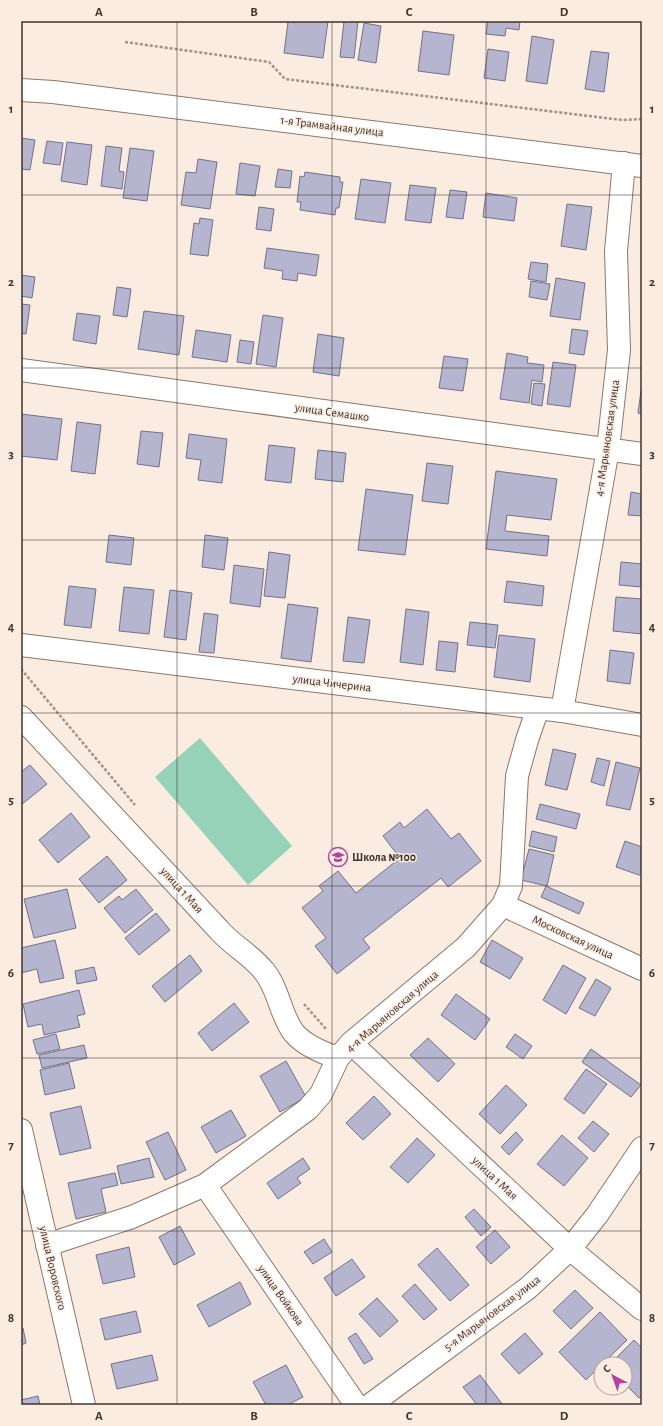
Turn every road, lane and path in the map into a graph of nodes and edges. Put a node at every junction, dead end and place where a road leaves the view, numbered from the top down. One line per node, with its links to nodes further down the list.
1 (125, 42): 3 (path)
2 (21, 90): 4 (street, 1-я Трамвайная улица)
3 (642, 119)
4 (633, 164): 6 (street, 4-я Марьяновская улица)
5 (21, 370): 6 (street, улица Семашко)
6 (608, 449): 7 (street, улица Семашко); 11 (street, 4-я Марьяновская улица)
7 (642, 454)
8 (21, 646): 10 (street, улица Чичерина)
9 (21, 669): 14 (path)
10 (538, 708): 11 (street, улица Чичерина); 15 (street, 4-я Марьяновская улица)
11 (562, 711): 13 (street, улица Чичерина)
12 (21, 717): 19 (street, улица 1 Мая)
13 (642, 725)
14 (139, 810)
15 (504, 905): 16 (street, Московская улица); 19 (street, 4-я Марьяновская улица)
16 (642, 969)
17 (299, 998): 18 (path)
18 (330, 1034)
19 (344, 1050): 22 (street, 4-я Марьяновская улица); 24 (street, улица 1 Мая)
20 (21, 1130): 23 (street, улица Воровского)
21 (642, 1148): 24 (street, 5-я Марьяновская улица)
22 (205, 1185): 23 (street, 4-я Марьяновская улица); 27 (street, улица Войкова)
23 (47, 1245): 26 (street, улица Воровского)
24 (570, 1248): 25 (street, улица 1 Мая); 28 (street, 5-я Марьяновская улица)
25 (642, 1309)
26 (84, 1405)
27 (356, 1405)
28 (370, 1405)

